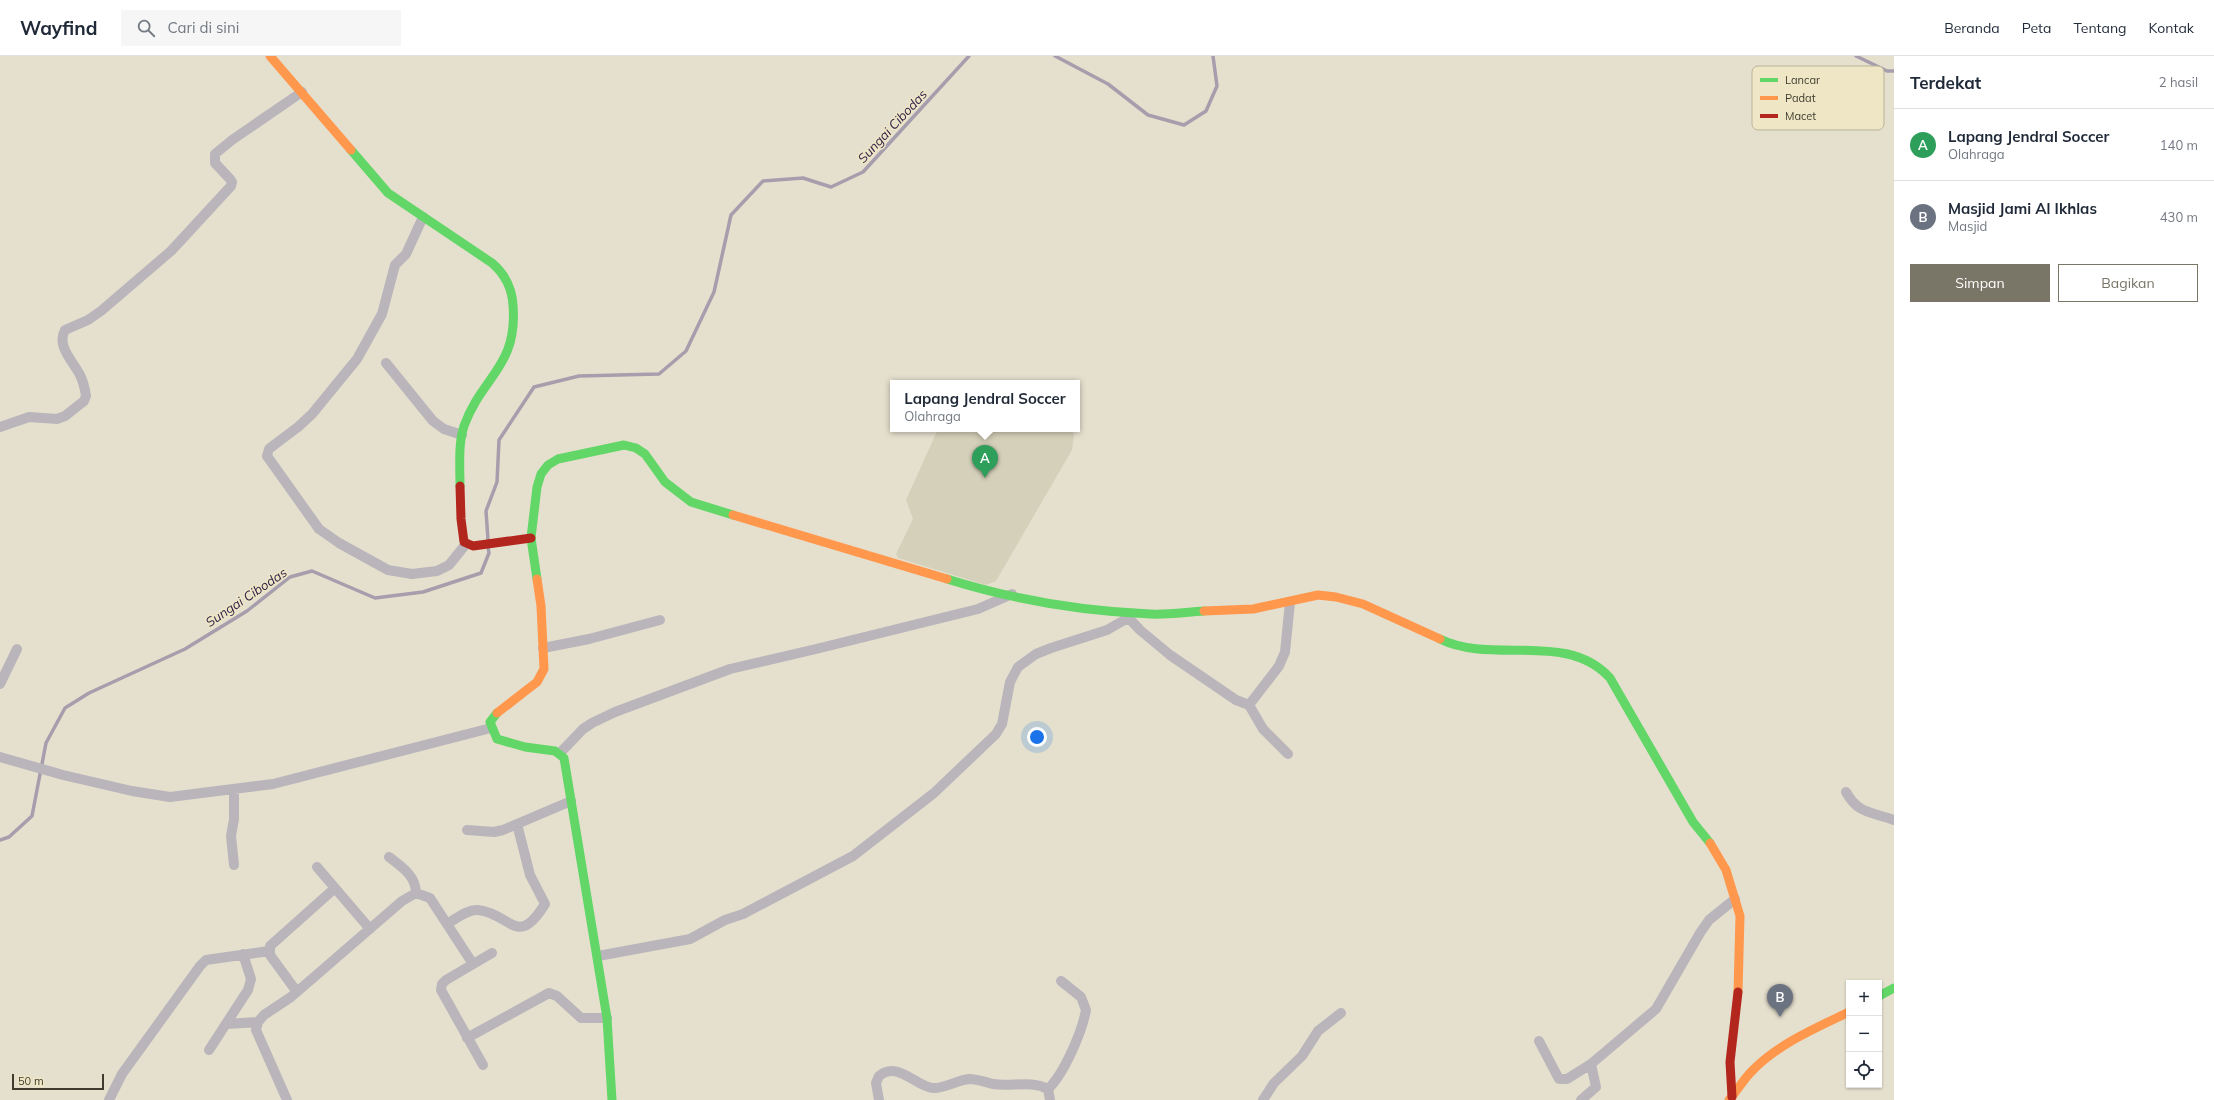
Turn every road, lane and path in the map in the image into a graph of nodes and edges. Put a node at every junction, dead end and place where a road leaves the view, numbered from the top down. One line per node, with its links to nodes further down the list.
1 (270, 56): 2 (main road)
2 (302, 92): 3 (main road); 5 (street)
3 (423, 217): 6 (main road); 8 (street)
4 (386, 363): 6 (street)
5 (0, 427)
6 (462, 435): 8 (main road)
7 (531, 538): 8 (main road); 9 (main road); 13 (main road)
8 (466, 544)
9 (1012, 594): 11 (main road); 18 (street)
10 (1290, 602): 11 (main road); 16 (street); 32 (main road)
11 (1126, 616): 16 (street); 38 (street)
12 (660, 620): 13 (street)
13 (543, 648): 17 (main road)
14 (17, 649): 15 (street)
15 (0, 684)
16 (1248, 705): 19 (street)
17 (491, 728): 18 (main road); 21 (street)
18 (560, 753): 23 (main road)
19 (1288, 754)
20 (3, 758): 21 (street)
21 (234, 789): 28 (street)
22 (1846, 792): 24 (street)
23 (571, 801): 25 (street); 38 (main road)
24 (1894, 820)
25 (517, 824): 26 (street); 33 (street)
26 (467, 830)
27 (389, 857): 31 (street)
28 (234, 865)
29 (317, 867): 30 (street)
30 (335, 888): 34 (street); 35 (street)
31 (416, 893): 33 (street); 34 (street)
32 (1735, 899): 52 (street); 55 (main road)
33 (447, 924): 39 (street)
34 (370, 929): 42 (street)
35 (269, 950): 37 (street); 42 (street)
36 (492, 953): 39 (street)
37 (244, 954): 48 (street); 56 (street)
38 (598, 956): 46 (main road)
39 (473, 964): 49 (street)
40 (1061, 981): 54 (street)
41 (1894, 988): 43 (main road)
42 (297, 992): 47 (street)
43 (1882, 994)
44 (1341, 1013): 61 (street)
45 (1846, 1013): 55 (main road)
46 (607, 1018): 49 (street); 58 (main road)
47 (258, 1022): 48 (street); 57 (street)
48 (227, 1024): 51 (street)
49 (467, 1038): 53 (street)
50 (1540, 1041): 52 (street)
51 (209, 1050)
52 (1591, 1064): 62 (street)
53 (483, 1065)
54 (1048, 1089): 59 (street); 60 (street)
55 (1730, 1098)
56 (109, 1100)
57 (287, 1100)
58 (612, 1100)
59 (879, 1100)
60 (1050, 1100)
61 (1263, 1100)
62 (1581, 1100)

